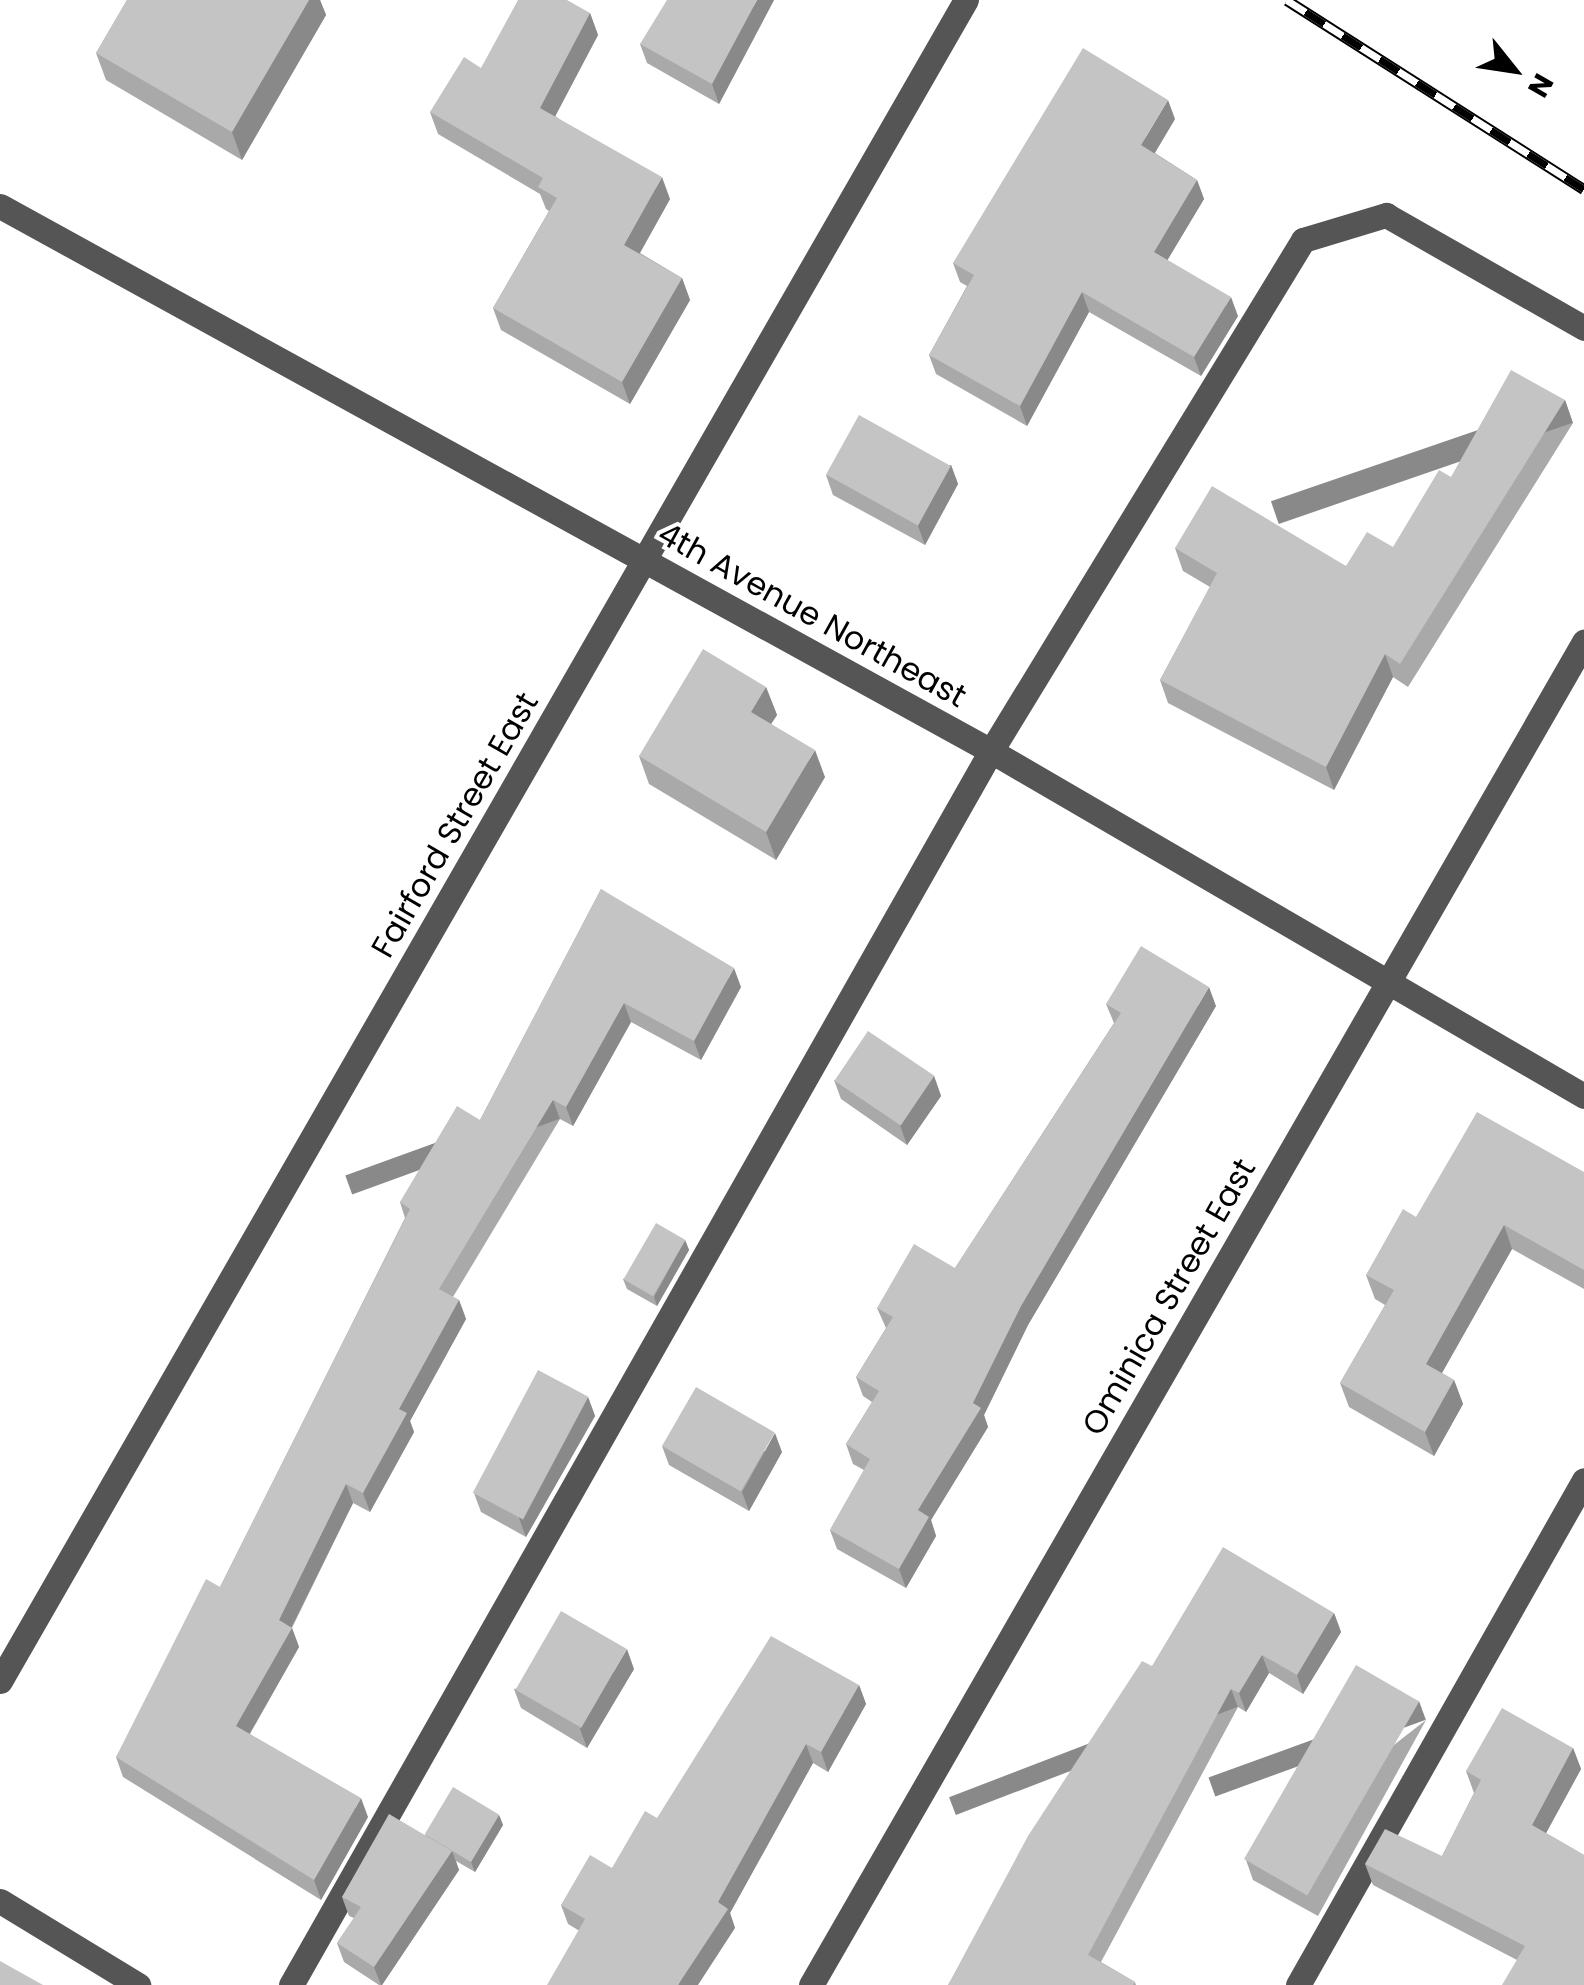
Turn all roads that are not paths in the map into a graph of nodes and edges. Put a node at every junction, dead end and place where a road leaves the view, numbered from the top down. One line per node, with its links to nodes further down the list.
1 (966, 0): 4 (street, Fairford Street East)
2 (0, 206): 4 (street, 4th Avenue Northeast)
3 (1584, 328): 6 (street)
4 (645, 560): 6 (street, 4th Avenue Northeast); 10 (street, Fairford Street East)
5 (1584, 642): 7 (street, Ominica Street East)
6 (991, 751): 7 (street, 4th Avenue Northeast); 13 (street)
7 (1387, 984): 8 (street, 4th Avenue Northeast); 14 (street, Ominica Street East)
8 (1584, 1096)
9 (1584, 1480): 15 (street)
10 (0, 1682)
11 (0, 1901): 12 (street)
12 (138, 1985)
13 (291, 1985)
14 (811, 1985)
15 (1298, 1985)

